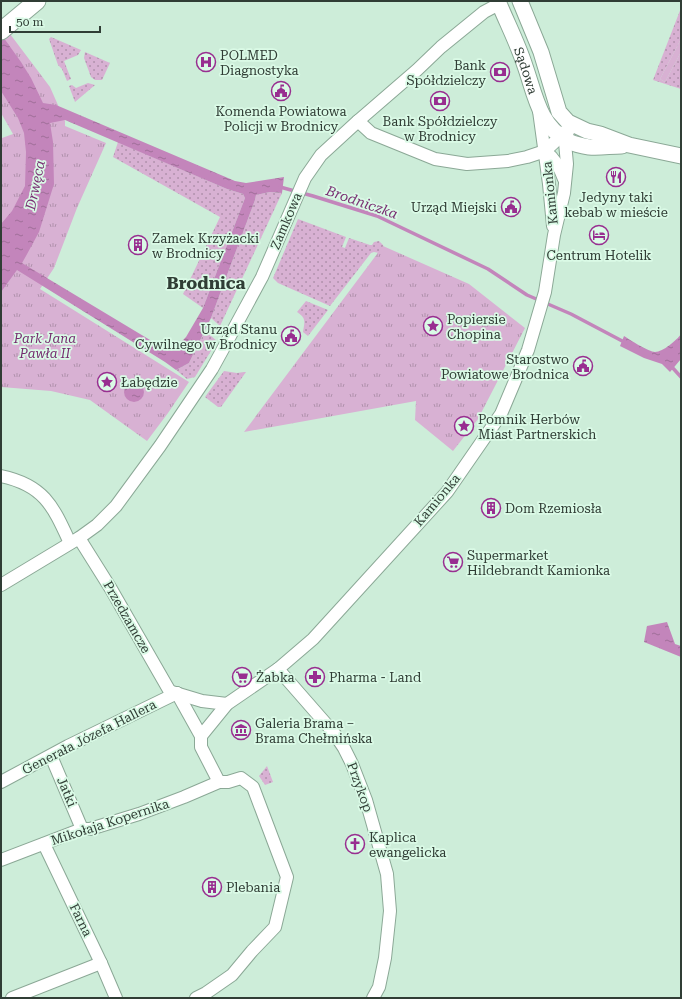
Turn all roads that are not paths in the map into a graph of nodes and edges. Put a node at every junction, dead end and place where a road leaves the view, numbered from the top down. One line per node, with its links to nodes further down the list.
1 (37, 1): 4 (main road)
2 (520, 1): 7 (street, Sądowa)
3 (501, 2): 5 (street, Sądowa); 6 (street, Zamkowa)
4 (1, 31)
5 (538, 106): 7 (street, Sądowa); 10 (street, Kamionka)
6 (358, 121): 10 (street); 16 (street, Zamkowa)
7 (571, 133): 8 (street); 9 (street); 10 (street, Kamionka); 12 (street, Kamionka)
8 (629, 145): 9 (street); 11 (street)
9 (588, 147): 12 (street, Kamionka)
10 (545, 151): 13 (street, Kamionka); 14 (street, Kamionka)
11 (681, 156)
12 (567, 164): 13 (street, Kamionka)
13 (565, 183): 14 (street, Kamionka)
14 (554, 235): 18 (street, Kamionka)
15 (1, 476): 16 (street, Przedzamcze)
16 (74, 540): 17 (street, Zamkowa); 19 (street, Przedzamcze)
17 (1, 585)
18 (278, 669): 20 (street, Kamionka); 29 (street, Przykop)
19 (177, 693): 20 (street); 21 (street); 22 (street, Generała Józefa Hallera)
20 (227, 704): 21 (street, Kamionka)
21 (201, 736): 24 (street)
22 (51, 756): 23 (street, Generała Józefa Hallera); 25 (street, Jatki)
23 (1, 782)
24 (219, 782): 25 (street, Mikołaja Kopernika); 30 (street, Mikołaja Kopernika)
25 (82, 829): 26 (street, Mikołaja Kopernika)
26 (44, 844): 27 (street, Mikołaja Kopernika); 28 (street, Farna)
27 (1, 860)
28 (101, 963): 31 (street); 32 (street, Farna)
29 (377, 994)
30 (203, 996)
31 (12, 998)
32 (116, 998)

